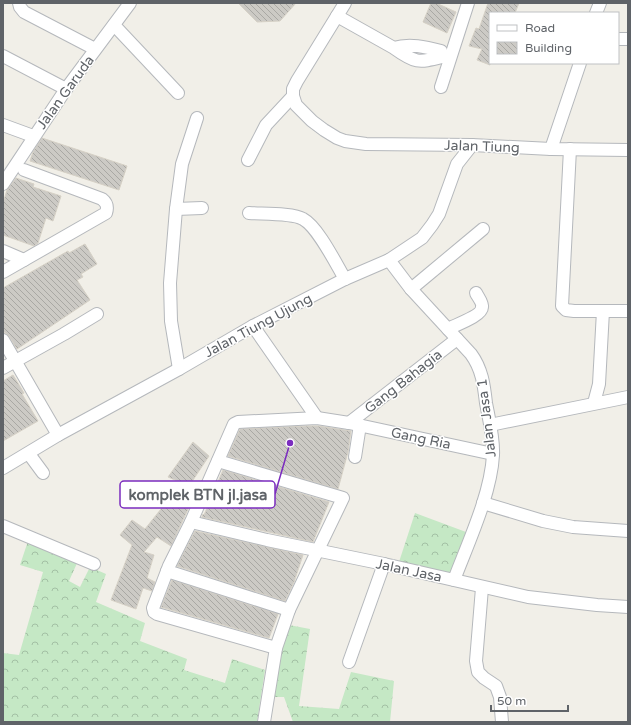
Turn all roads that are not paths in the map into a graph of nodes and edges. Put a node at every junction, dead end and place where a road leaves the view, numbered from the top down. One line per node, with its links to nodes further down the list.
1 (19, 3): 7 (street)
2 (130, 3): 6 (street, Jalan Garuda)
3 (345, 3): 5 (street)
4 (468, 3): 5 (street)
5 (337, 16): 12 (street)
6 (114, 25): 7 (street, Jalan Garuda); 11 (street)
7 (95, 49): 10 (street, Jalan Garuda)
8 (3, 56): 10 (street)
9 (580, 64): 18 (street)
10 (66, 89): 15 (street, Jalan Garuda)
11 (178, 92)
12 (292, 96): 16 (street, Jalan Tiung); 20 (street)
13 (197, 118): 24 (street)
14 (3, 125): 15 (street)
15 (33, 136): 22 (street, Jalan Garuda)
16 (472, 145): 18 (street, Jalan Tiung); 29 (street, Jalan Tiung Ujung)
17 (570, 149): 18 (street, Jalan Tiung); 19 (street, Jalan Tiung); 34 (street)
18 (551, 150)
19 (628, 150)
20 (248, 160)
21 (24, 170): 28 (street)
22 (3, 184)
23 (202, 208): 24 (street)
24 (176, 209): 43 (street)
25 (249, 213): 31 (street)
26 (483, 229): 32 (street)
27 (3, 251): 28 (street)
28 (24, 260): 30 (street)
29 (389, 260): 31 (street, Jalan Tiung Ujung); 32 (street, Jalan Jasa 1)
30 (3, 272)
31 (345, 279): 37 (street, Jalan Tiung Ujung)
32 (411, 289): 38 (street, Jalan Jasa 1)
33 (476, 293): 38 (street)
34 (603, 311): 35 (street); 45 (street)
35 (628, 311)
36 (97, 314): 41 (street)
37 (253, 326): 43 (street, Jalan Tiung Ujung); 46 (street)
38 (448, 329): 39 (street, Jalan Jasa 1)
39 (457, 339): 47 (street, Gang Bahagia); 48 (street, Jalan Jasa 1)
40 (3, 340): 41 (street)
41 (16, 361): 42 (street); 49 (street)
42 (3, 368)
43 (179, 369): 49 (street, Jalan Tiung Ujung)
44 (628, 396): 45 (street)
45 (594, 403): 48 (street)
46 (317, 418): 47 (street, Gang Ria); 53 (street, Gang Ria)
47 (354, 424): 51 (street, Gang Ria); 52 (street)
48 (490, 425): 51 (street, Jalan Jasa 1)
49 (58, 435): 50 (street, Jalan Tiung Ujung)
50 (29, 454): 54 (street, Jalan Tiung Ujung); 55 (street)
51 (493, 454): 56 (street, Jalan Jasa 1)
52 (355, 457)
53 (218, 460): 57 (street); 60 (street)
54 (3, 468)
55 (43, 473)
56 (483, 503): 59 (street); 64 (street, Jalan Jasa 1)
57 (191, 522): 60 (street, Jalan Jasa); 63 (street)
58 (3, 526): 61 (street)
59 (628, 531)
60 (318, 550): 62 (street, Jalan Jasa); 67 (street)
61 (94, 564)
62 (384, 564): 64 (street, Jalan Jasa); 69 (street)
63 (167, 571): 67 (street); 68 (street)
64 (454, 580): 65 (street, Jalan Jasa)
65 (482, 588): 66 (street, Jalan Jasa); 71 (street)
66 (628, 607)
67 (289, 610): 68 (street)
68 (276, 648): 70 (street)
69 (349, 662)
70 (264, 722)
71 (502, 722)

